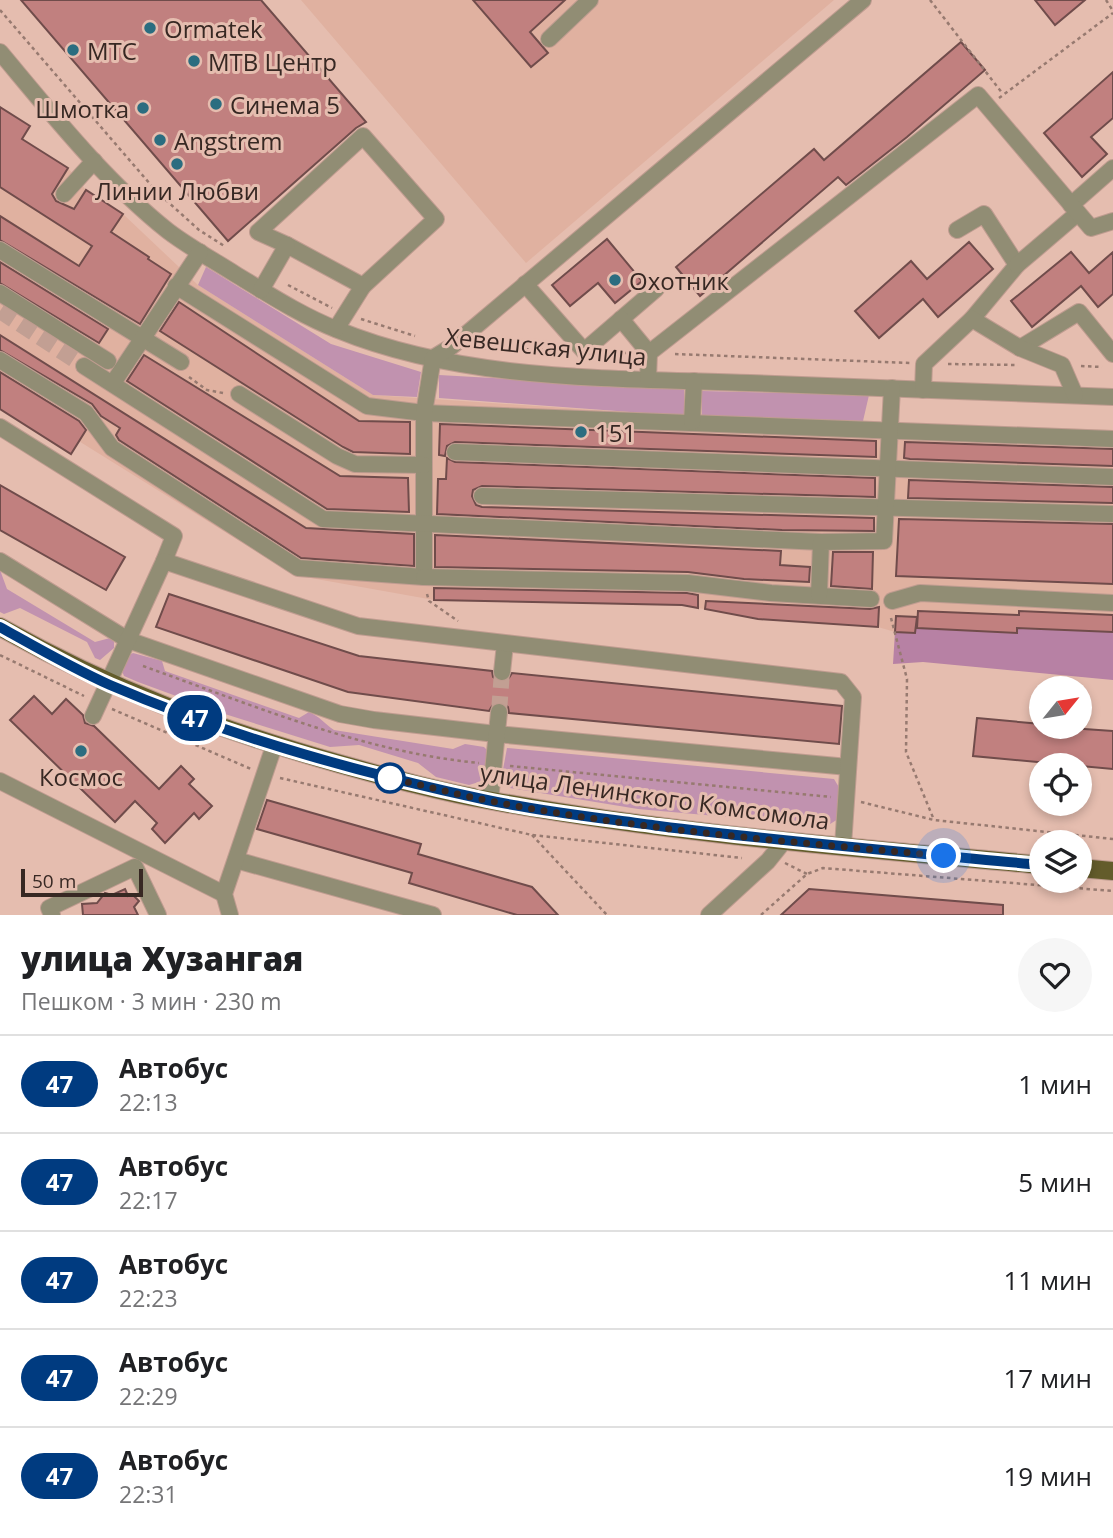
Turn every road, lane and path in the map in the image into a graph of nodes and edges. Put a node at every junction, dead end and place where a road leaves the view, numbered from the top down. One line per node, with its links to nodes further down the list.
1 (590, 0): 6 (street)
2 (863, 0): 20 (street)
3 (930, 0): 8 (path)
4 (1105, 0): 5 (path)
5 (1113, 12): 8 (path)
6 (549, 39)
7 (0, 52): 10 (street, Хевешская улица)
8 (1004, 94): 9 (path)
9 (989, 107): 13 (street); 32 (street)
10 (94, 161): 12 (street); 18 (street, Хевешская улица)
11 (1113, 168): 13 (street)
12 (64, 194)
13 (1075, 209): 14 (street); 19 (street)
14 (1113, 221)
15 (957, 230): 19 (street)
16 (287, 244): 22 (street); 22 (street); 24 (street)
17 (0, 250): 29 (street)
18 (200, 252): 21 (street); 24 (street, Хевешская улица)
19 (1017, 265): 27 (street)
20 (526, 284): 31 (street); 34 (street)
21 (176, 286): 29 (street); 48 (street)
22 (363, 286): 28 (street)
23 (656, 289): 26 (street)
24 (261, 290): 28 (street, Хевешская улица)
25 (0, 293): 36 (street)
26 (621, 319): 31 (street); 32 (street)
27 (972, 319): 30 (street); 44 (street)
28 (336, 329): 34 (street, Хевешская улица)
29 (141, 338): 37 (street); 42 (street)
30 (1020, 348): 33 (street); 46 (street)
31 (584, 351): 39 (street)
32 (649, 353): 40 (street)
33 (1113, 354)
34 (433, 358): 39 (street, Хевешская улица); 48 (street)
35 (0, 360): 64 (street)
36 (108, 361)
37 (181, 362): 45 (path)
38 (84, 366): 42 (street)
39 (585, 376): 40 (street, Хевешская улица)
40 (648, 379): 41 (street, Хевешская улица)
41 (694, 381): 43 (street, Хевешская улица); 49 (street)
42 (113, 383): 60 (street)
43 (892, 388): 44 (street, Хевешская улица); 51 (street)
44 (923, 390): 46 (street, Хевешская улица)
45 (239, 394): 54 (street)
46 (1075, 395): 47 (street, Хевешская улица)
47 (1113, 397)
48 (424, 413): 49 (street); 54 (street)
49 (692, 422): 51 (street)
50 (0, 427): 63 (street)
51 (890, 432): 52 (street); 55 (street)
52 (1113, 439)
53 (455, 453): 55 (street)
54 (424, 465): 60 (street)
55 (888, 468): 56 (street); 58 (street)
56 (1113, 477)
57 (482, 496): 58 (street)
58 (886, 507): 59 (street); 61 (street)
59 (1113, 514)
60 (424, 524): 61 (street); 64 (street)
61 (821, 542): 65 (street)
62 (0, 561): 71 (street)
63 (164, 561): 71 (street); 72 (street)
64 (424, 577): 65 (street); 69 (path)
65 (819, 595): 66 (street)
66 (871, 599)
67 (892, 601): 68 (street); 83 (path)
68 (1113, 603)
69 (459, 622)
70 (0, 627): 74 (main road, улица Ленинского Комсомола)
71 (128, 640): 74 (street); 77 (street)
72 (505, 644): 73 (street); 79 (street)
73 (502, 672)
74 (107, 683): 76 (street); 78 (main road, улица Ленинского Комсомола)
75 (499, 712): 77 (street)
76 (93, 716)
77 (496, 734): 79 (street); 82 (street)
78 (274, 746): 82 (main road, улица Ленинского Комсомола); 88 (street)
79 (848, 767): 81 (street)
80 (0, 781): 89 (street)
81 (846, 799): 83 (path); 87 (street)
82 (490, 801): 86 (main road, улица Ленинского Комсомола)
83 (934, 820): 85 (path)
84 (532, 835): 101 (path)
85 (1113, 839)
86 (784, 841): 87 (main road, улица Ленинского Комсомола); 102 (street)
87 (843, 846): 91 (main road, улица Ленинского Комсомола)
88 (236, 860): 96 (street); 100 (street)
89 (138, 861): 96 (street); 97 (street); 98 (street)
90 (784, 863): 94 (path)
91 (1029, 864)
92 (1092, 869): 93 (main road)
93 (1113, 871)
94 (807, 874): 95 (path); 103 (path)
95 (1113, 891)
96 (225, 894): 99 (street)
97 (52, 915)
98 (158, 915)
99 (230, 915)
100 (433, 915)
101 (607, 915)
102 (709, 915)
103 (761, 915)

